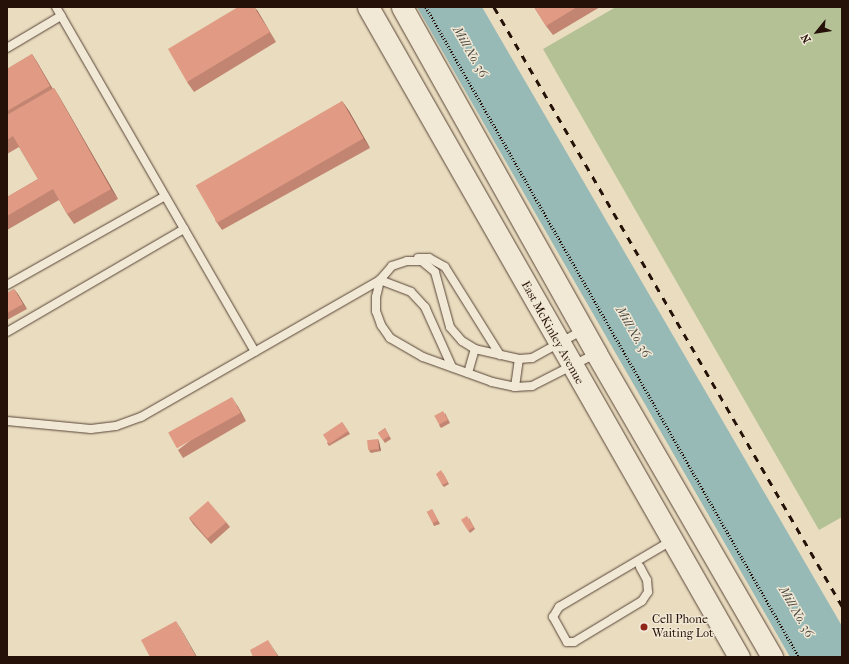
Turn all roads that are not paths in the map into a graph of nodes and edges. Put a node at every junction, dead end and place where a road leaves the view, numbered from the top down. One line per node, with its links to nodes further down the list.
1 (56, 7): 5 (lane)
2 (368, 7): 15 (main road, East McKinley Avenue)
3 (380, 7): 7 (main road)
4 (402, 7): 7 (main road)
5 (61, 16): 6 (lane); 8 (lane)
6 (7, 48)
7 (483, 148): 13 (main road)
8 (165, 196): 9 (lane); 12 (lane)
9 (184, 229): 14 (lane); 17 (lane)
10 (407, 261): 11 (lane); 16 (lane); 19 (lane)
11 (380, 280): 17 (lane); 21 (lane); 21 (lane)
12 (7, 285)
13 (583, 330): 15 (lane); 18 (main road)
14 (7, 332)
15 (558, 345): 20 (lane); 22 (main road, East McKinley Avenue)
16 (476, 349): 19 (lane); 23 (lane)
17 (255, 352): 25 (lane)
18 (596, 353): 22 (lane); 29 (main road)
19 (500, 355): 20 (lane)
20 (519, 359): 24 (lane)
21 (452, 367): 23 (lane)
22 (571, 367): 24 (lane); 26 (main road, East McKinley Avenue)
23 (468, 373): 24 (lane)
24 (515, 387)
25 (7, 421)
26 (671, 540): 27 (lane); 28 (main road, East McKinley Avenue)
27 (640, 567)
28 (739, 657)
29 (772, 657)

